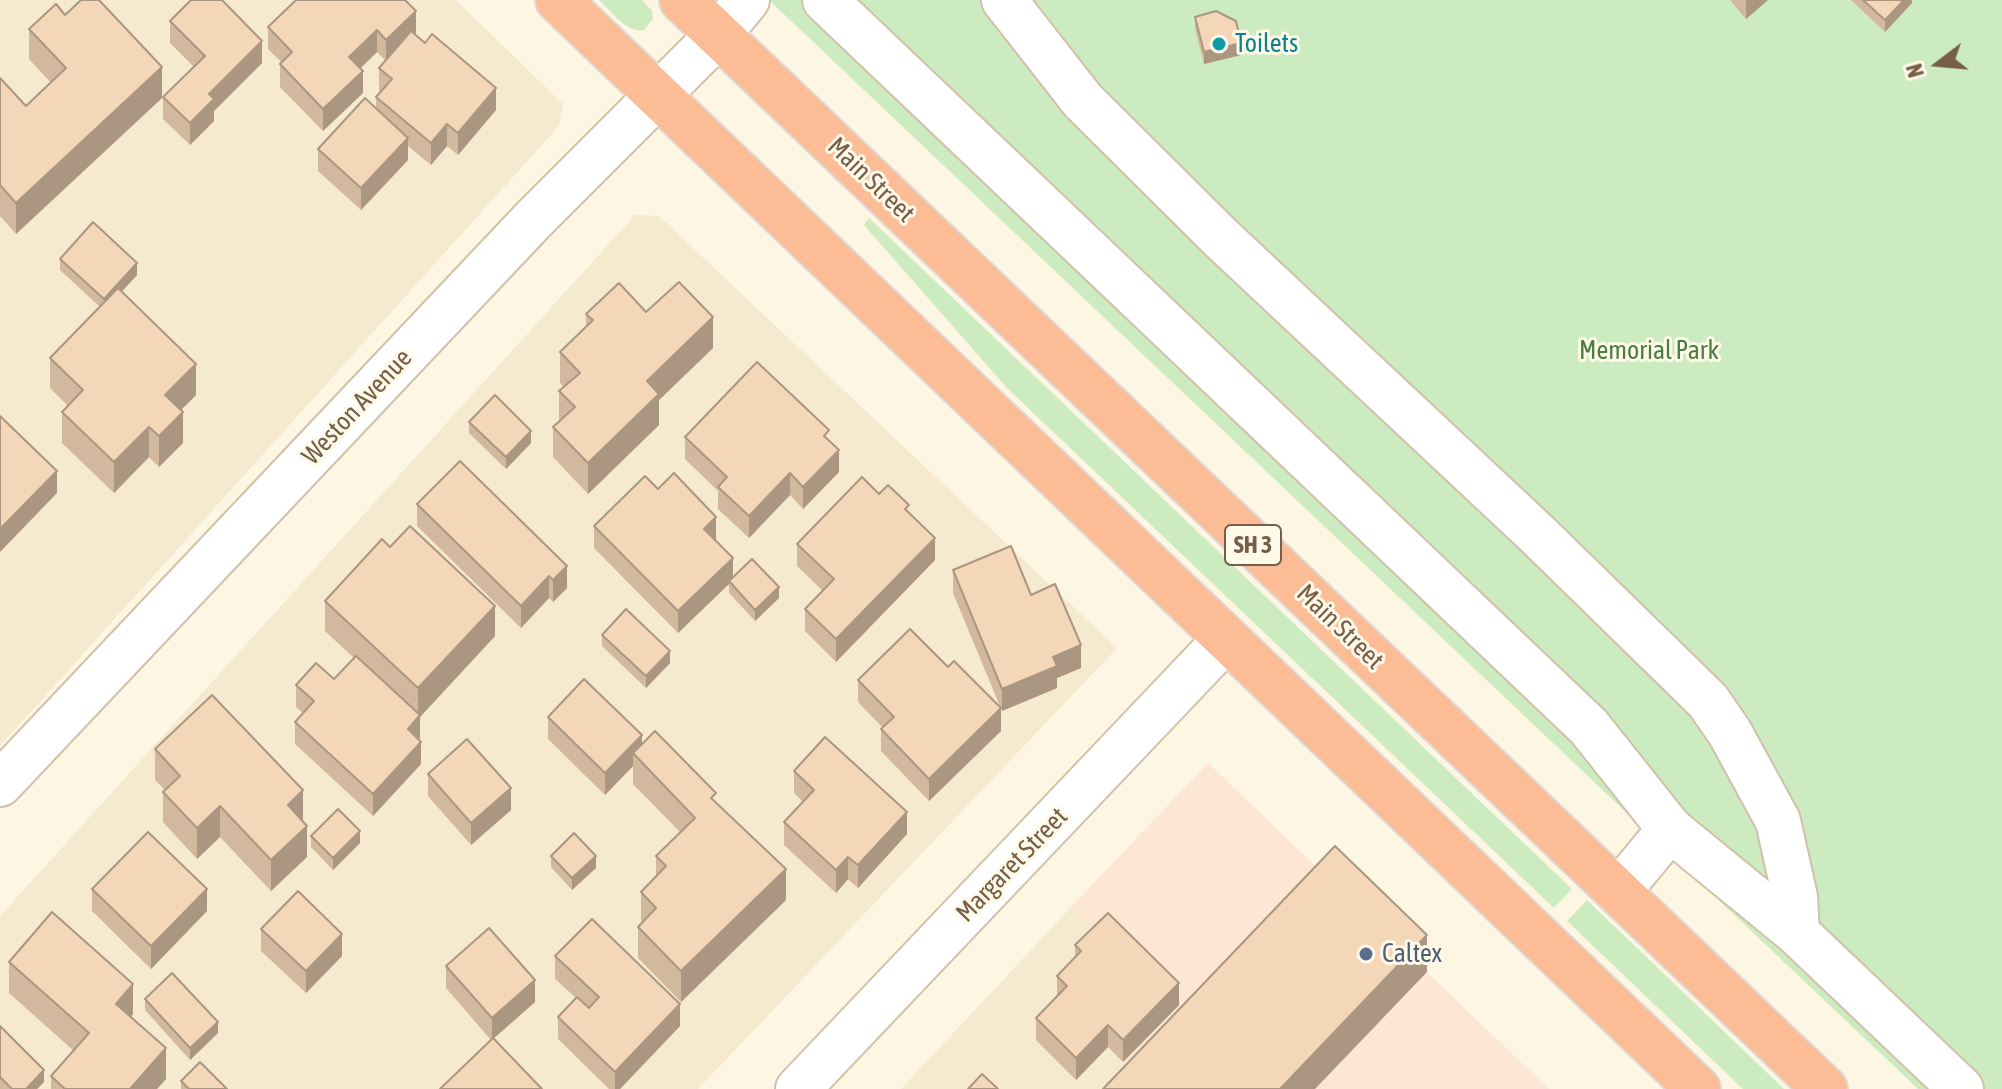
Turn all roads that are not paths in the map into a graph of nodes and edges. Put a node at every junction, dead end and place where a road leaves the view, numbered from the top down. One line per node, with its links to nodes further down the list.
1 (558, 0): 7 (highway)
2 (682, 0): 6 (highway, Main Street / SH 3)
3 (747, 0): 6 (street, Weston Avenue)
4 (825, 0): 10 (street)
5 (1004, 0): 12 (street)
6 (718, 35): 7 (street, Weston Avenue); 11 (highway, Main Street / SH 3)
7 (657, 95): 8 (highway); 9 (street, Weston Avenue)
8 (1225, 640): 13 (street, Margaret Street); 14 (highway)
9 (0, 784)
10 (1670, 829): 11 (street); 12 (street)
11 (1618, 892): 15 (highway, Main Street / SH 3)
12 (1797, 933): 16 (street)
13 (798, 1089)
14 (1698, 1089)
15 (1825, 1089)
16 (1961, 1089)

